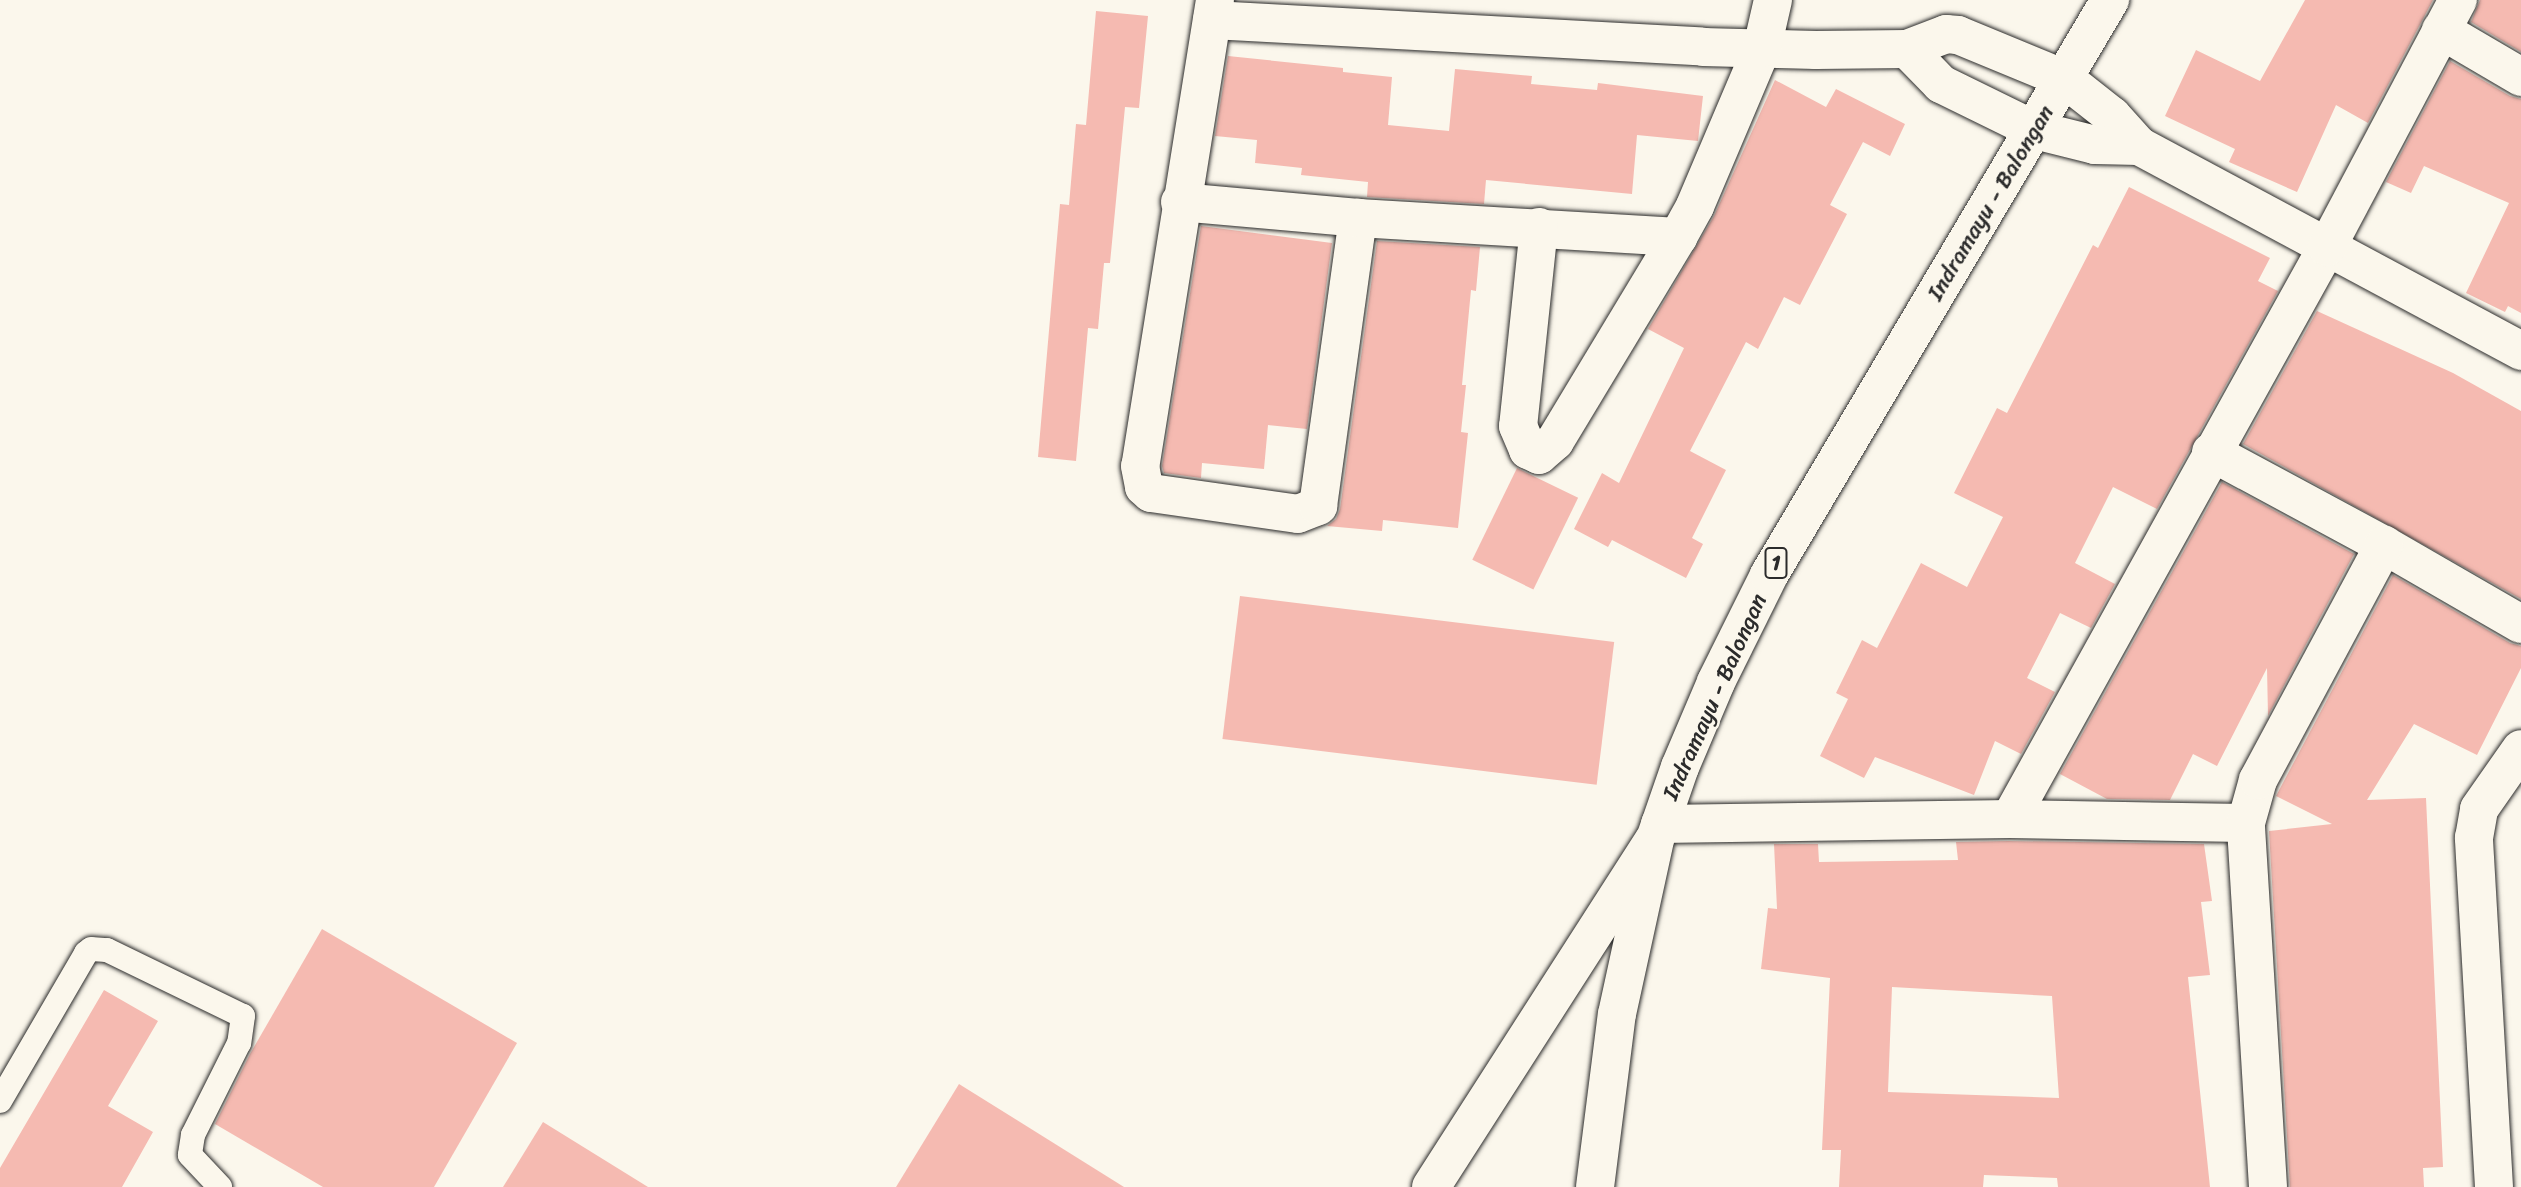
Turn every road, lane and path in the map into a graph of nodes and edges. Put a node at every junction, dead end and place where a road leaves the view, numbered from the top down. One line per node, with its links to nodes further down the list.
1 (1773, 0): 5 (main road)
2 (2110, 0): 8 (main road, Indramayu - Balongan / 1)
3 (1213, 10): 5 (main road); 11 (main road)
4 (2450, 15): 7 (main road); 15 (main road)
5 (1762, 48): 6 (main road); 14 (main road)
6 (1907, 50): 8 (main road); 9 (main road)
7 (2521, 77)
8 (2066, 79): 9 (main road, Indramayu - Balongan / 1); 10 (main road)
9 (2035, 130): 10 (main road); 23 (main road, Indramayu - Balongan / 1)
10 (2139, 146): 15 (main road)
11 (1180, 202): 12 (main road); 12 (main road)
12 (1358, 219): 13 (main road)
13 (1539, 227): 14 (main road); 14 (main road)
14 (1678, 236)
15 (2327, 247): 16 (main road); 17 (main road)
16 (2521, 351)
17 (2211, 452): 18 (main road); 21 (main road)
18 (2384, 545): 19 (main road); 22 (main road)
19 (2521, 624)
20 (2521, 748): 29 (main road)
21 (2010, 819): 22 (main road); 23 (main road)
22 (2246, 823): 28 (main road)
23 (1658, 831): 26 (main road); 27 (main road, Indramayu - Balongan / 1)
24 (0, 1101): 25 (lane)
25 (219, 1187)
26 (1432, 1187)
27 (1595, 1187)
28 (2268, 1187)
29 (2494, 1187)

